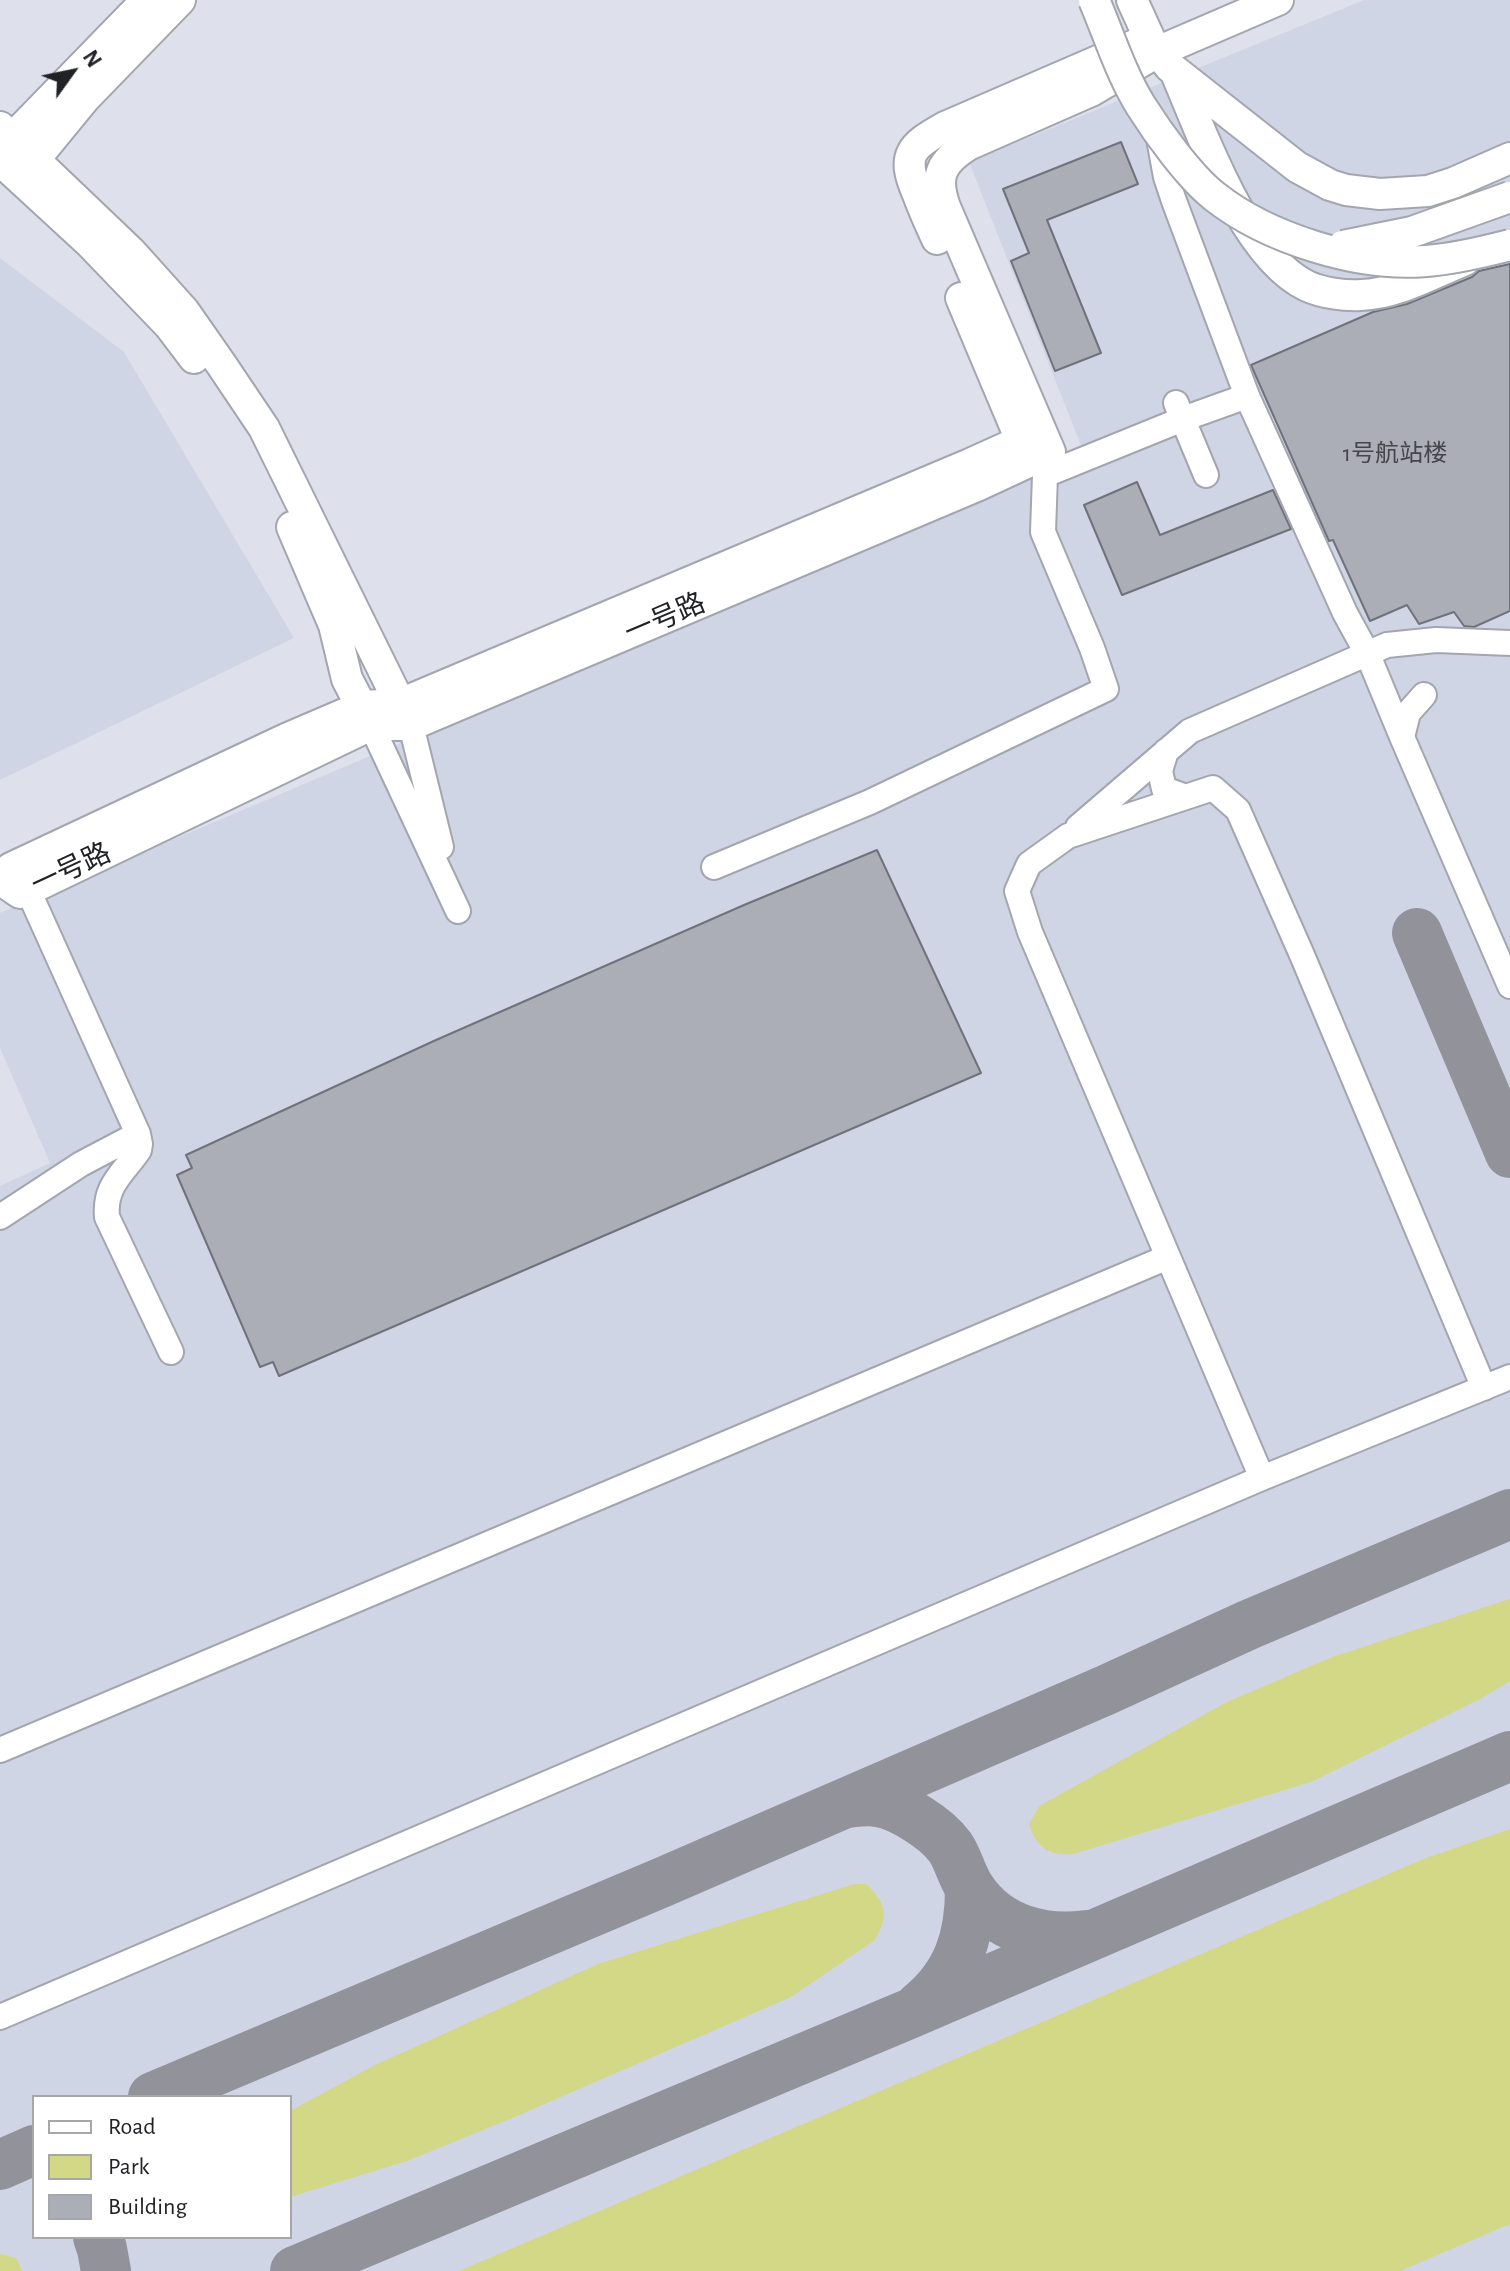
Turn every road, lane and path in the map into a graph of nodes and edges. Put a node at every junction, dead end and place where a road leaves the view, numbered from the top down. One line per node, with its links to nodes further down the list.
1 (147, 0): 8 (main road)
2 (180, 0): 8 (main road)
3 (1094, 0): 12 (main road, bridge)
4 (1132, 0): 6 (main road)
5 (1278, 0): 6 (main road)
6 (1161, 54): 9 (main road); 11 (main road); 19 (main road, 一号路)
7 (1154, 111): 13 (street)
8 (11, 153): 19 (main road); 20 (main road)
9 (1510, 158)
10 (1510, 197): 12 (main road, bridge)
11 (1510, 243): 12 (main road, bridge)
12 (1325, 250)
13 (1247, 396): 14 (street); 17 (street)
14 (1179, 411): 15 (street); 25 (street)
15 (1206, 475)
16 (1510, 643): 17 (street)
17 (1368, 655): 21 (street); 22 (street)
18 (1424, 695): 21 (street)
19 (406, 714): 20 (main road, 一号路); 20 (street)
20 (367, 716): 26 (main road, 一号路)
21 (1402, 737): 27 (street)
22 (1166, 751): 23 (street); 24 (street)
23 (1186, 797): 24 (street); 33 (street)
24 (1068, 836): 30 (street)
25 (714, 867)
26 (9, 882): 28 (street)
27 (1510, 986)
28 (138, 1134): 29 (street); 31 (street)
29 (0, 1217)
30 (1168, 1257): 34 (street); 35 (street)
31 (171, 1352)
32 (1510, 1377): 33 (street)
33 (1484, 1388): 34 (street)
34 (1262, 1478): 36 (street)
35 (0, 1750)
36 (0, 2017)

